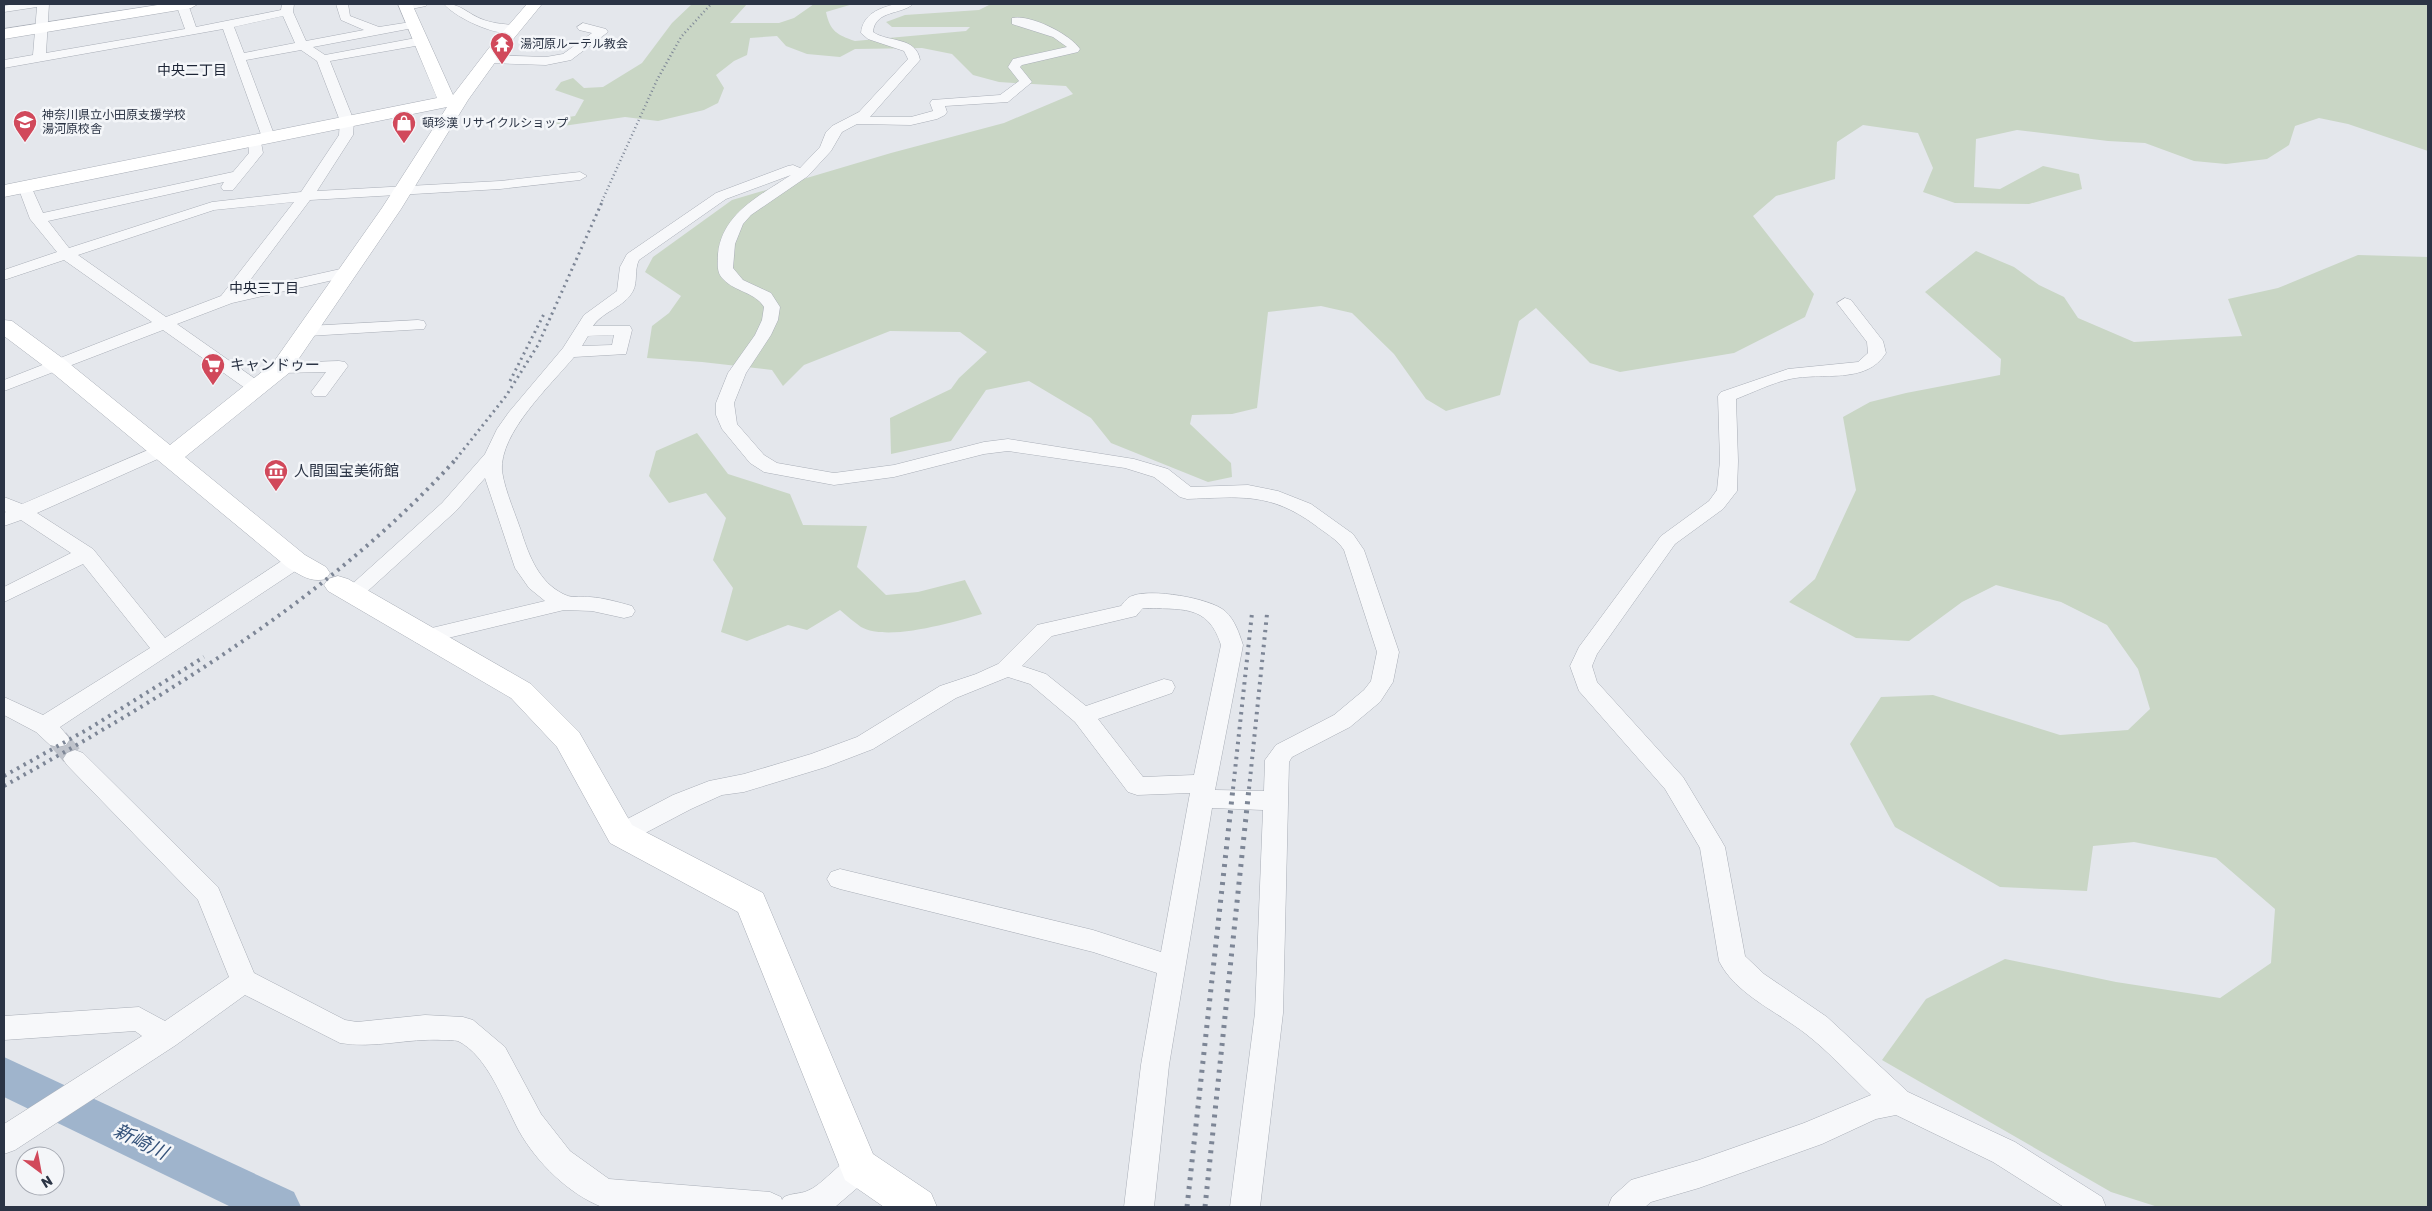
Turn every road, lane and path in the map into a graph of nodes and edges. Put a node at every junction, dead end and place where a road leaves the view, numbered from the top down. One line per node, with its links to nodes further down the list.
1 (36, 4): 10 (street)
2 (42, 4): 15 (street)
3 (186, 4): 15 (street); 18 (street)
4 (342, 4): 17 (street)
5 (450, 4): 16 (street)
6 (535, 4): 16 (street)
7 (907, 4): 28 (street)
8 (411, 5): 12 (street)
9 (288, 8): 13 (street); 21 (street)
10 (4, 9)
11 (1016, 20): 28 (street)
12 (413, 24): 17 (street); 20 (street)
13 (227, 25): 18 (street); 23 (street)
14 (583, 27): 25 (street)
15 (41, 28): 19 (street); 22 (street)
16 (514, 30): 25 (street)
17 (378, 31): 21 (street)
18 (192, 32): 22 (street)
19 (4, 34)
20 (421, 41): 24 (street); 27 (street)
21 (302, 45): 23 (street); 24 (street)
22 (39, 58): 26 (street)
23 (238, 58): 30 (street)
24 (323, 59): 29 (street)
25 (490, 59): 27 (street)
26 (4, 64)
27 (453, 100): 29 (street); 36 (street)
28 (854, 120): 31 (street)
29 (346, 121): 30 (street); 37 (street)
30 (262, 139): 32 (street); 34 (street)
31 (819, 155): 49 (street); 75 (street)
32 (237, 175): 38 (street); 39 (street)
33 (580, 176): 36 (street)
34 (25, 187): 35 (street); 39 (street)
35 (4, 191)
36 (401, 191): 37 (street); 41 (street)
37 (306, 196): 38 (street); 43 (street)
38 (212, 206): 40 (street)
39 (38, 219): 40 (street)
40 (66, 254): 42 (street); 45 (street)
41 (345, 273): 43 (street); 48 (street)
42 (4, 275)
43 (227, 299): 45 (street)
44 (1845, 303): 82 (street)
45 (165, 324): 51 (street); 54 (street)
46 (418, 325): 48 (street)
47 (4, 326): 51 (street)
48 (308, 331): 52 (street)
49 (582, 332): 50 (street); 50 (street)
50 (570, 352): 57 (street)
51 (57, 366): 53 (street); 56 (street)
52 (281, 368): 54 (street); 55 (street)
53 (4, 386)
54 (258, 389): 56 (street)
55 (320, 392)
56 (166, 454): 59 (street); 62 (street)
57 (494, 456): 63 (street); 65 (street)
58 (4, 503): 59 (street)
59 (24, 513): 60 (street); 61 (street)
60 (4, 520)
61 (86, 554): 64 (street); 68 (street)
62 (296, 561): 63 (street); 68 (street)
63 (335, 584): 67 (street)
64 (4, 594)
65 (564, 603): 66 (street); 67 (street)
66 (624, 611)
67 (423, 636): 76 (street)
68 (163, 650): 71 (street)
69 (1006, 669): 72 (street); 74 (street); 76 (street)
70 (1164, 687): 72 (street)
71 (4, 705)
72 (1083, 716): 74 (street)
73 (75, 759): 79 (street)
74 (1203, 791): 75 (street); 78 (street)
75 (1276, 801): 89 (street)
76 (620, 834): 84 (street)
77 (840, 879): 78 (street)
78 (1172, 966): 88 (street)
79 (244, 981): 81 (street); 85 (street)
80 (4, 1028): 81 (street)
81 (166, 1036): 83 (street)
82 (1898, 1101): 90 (street); 91 (street)
83 (6, 1138)
84 (859, 1167): 86 (street); 87 (street)
85 (770, 1207)
86 (795, 1207)
87 (917, 1207)
88 (1139, 1207)
89 (1245, 1207)
90 (1623, 1207)
91 (2091, 1207)

